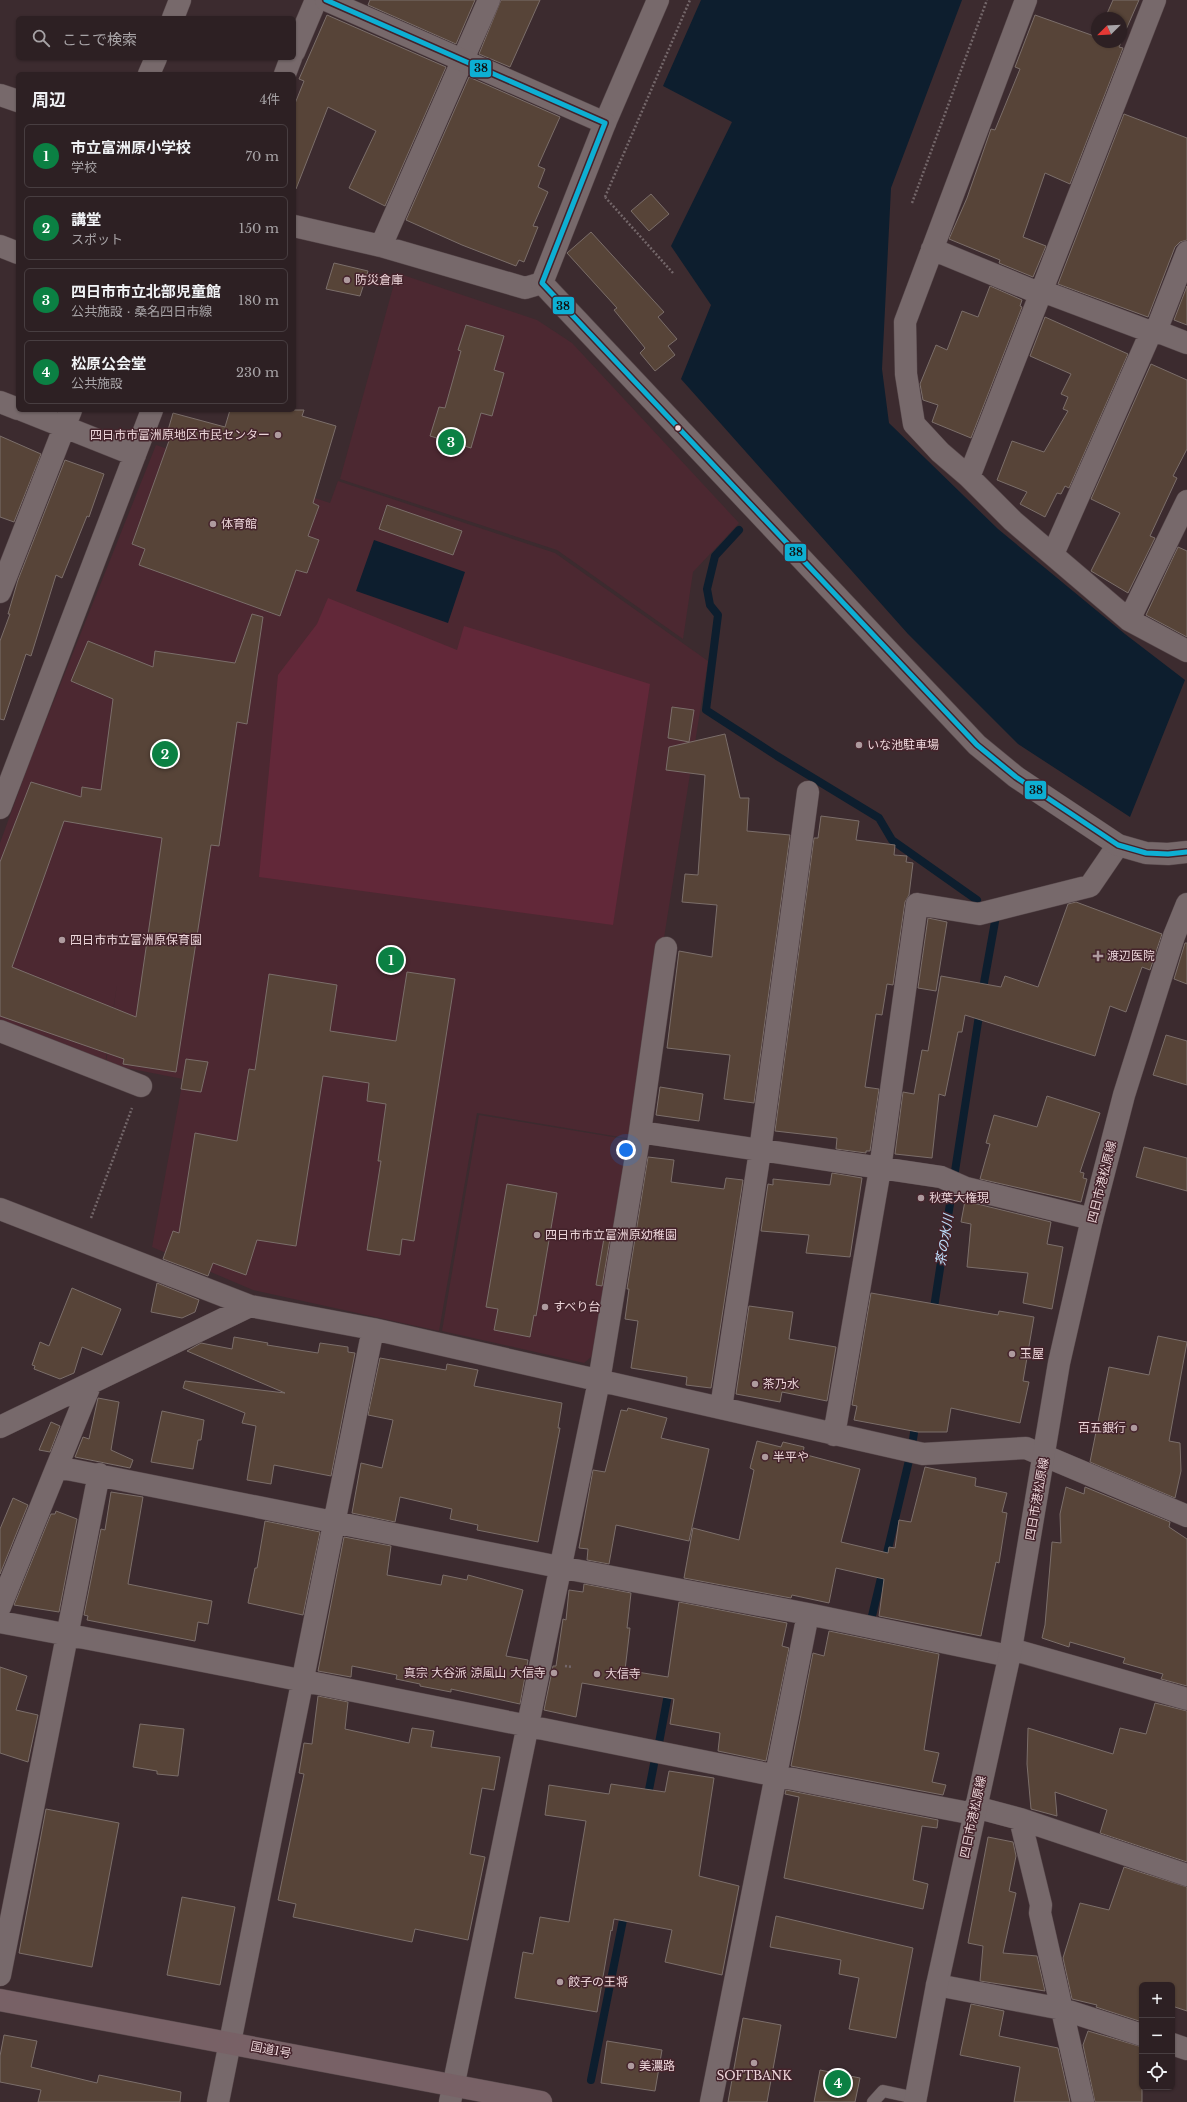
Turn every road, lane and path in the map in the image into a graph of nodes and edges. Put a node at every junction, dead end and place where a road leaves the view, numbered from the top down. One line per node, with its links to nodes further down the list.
1 (180, 0): 10 (street)
2 (316, 0): 11 (street)
3 (326, 0): 14 (street)
4 (489, 0): 14 (street)
5 (658, 0): 19 (street)
6 (690, 0): 21 (path)
7 (987, 0): 22 (path)
8 (1026, 0): 26 (street)
9 (1155, 0): 31 (street)
10 (173, 16)
11 (296, 47)
12 (155, 60): 15 (street)
13 (291, 60): 16 (street)
14 (463, 60): 19 (street); 25 (street)
15 (150, 72)
16 (286, 72)
17 (0, 94): 18 (street)
18 (16, 100)
19 (605, 123): 20 (street)
20 (582, 181): 21 (path); 30 (street)
21 (605, 197): 29 (path)
22 (912, 203)
23 (296, 226): 25 (street)
24 (0, 246): 27 (street)
25 (381, 246): 30 (street)
26 (932, 249): 31 (street); 40 (street)
27 (16, 252)
28 (1187, 252): 32 (street)
29 (673, 273)
30 (542, 284): 49 (street)
31 (1041, 292): 32 (street); 40 (street)
32 (1154, 331): 33 (street); 42 (street)
33 (1187, 343)
34 (0, 402): 35 (street)
35 (16, 407)
36 (34, 412): 38 (street)
37 (151, 412): 39 (street)
38 (68, 418): 39 (street); 43 (street)
39 (135, 455): 48 (street)
40 (968, 477): 42 (street)
41 (1187, 501): 45 (street)
42 (1052, 554): 45 (street)
43 (6, 559): 44 (street)
44 (0, 592)
45 (1129, 620): 46 (street)
46 (1187, 651)
47 (808, 792): 56 (street)
48 (0, 808)
49 (1118, 845): 50 (street); 57 (street)
50 (1187, 852)
51 (1187, 904): 59 (street, 四日市港松原線)
52 (666, 948): 55 (street)
53 (0, 1031): 54 (street)
54 (141, 1086): 60 (path)
55 (640, 1132): 56 (street); 63 (street)
56 (760, 1151): 57 (street); 65 (street)
57 (880, 1169): 59 (street); 67 (street)
58 (0, 1209): 60 (street)
59 (1092, 1219): 68 (street, 四日市港松原線)
60 (82, 1240): 61 (street)
61 (250, 1306): 62 (street); 64 (street)
62 (373, 1329): 63 (street); 72 (street)
63 (599, 1381): 65 (street); 73 (street)
64 (91, 1383): 66 (street); 69 (street)
65 (721, 1408): 67 (street)
66 (0, 1427)
67 (834, 1435): 68 (street)
68 (1045, 1455): 71 (street); 78 (street, 四日市港松原線)
69 (57, 1467): 70 (street); 74 (street)
70 (99, 1474): 72 (street); 77 (street)
71 (1187, 1516)
72 (334, 1521): 73 (street); 81 (street)
73 (559, 1567): 75 (street); 83 (street)
74 (0, 1607)
75 (808, 1614): 78 (street); 84 (street)
76 (0, 1622): 77 (street)
77 (67, 1634): 81 (street); 88 (street)
78 (1010, 1652): 82 (street); 85 (street, 四日市港松原線)
79 (568, 1666): 80 (path)
80 (573, 1667)
81 (303, 1680): 83 (street); 93 (street)
82 (1187, 1699)
83 (526, 1727): 84 (street); 96 (street)
84 (775, 1776): 85 (street); 100 (street)
85 (975, 1810): 86 (street); 89 (street, 四日市港松原線)
86 (1020, 1819): 87 (street); 91 (street)
87 (1187, 1875)
88 (0, 1976)
89 (937, 1985): 91 (street); 97 (street, 四日市港松原線)
90 (0, 2000): 93 (highway, 国道1号)
91 (1062, 2009): 92 (street); 102 (street)
92 (1139, 2034)
93 (230, 2042): 96 (highway, 国道1号); 98 (street)
94 (1175, 2045): 95 (street)
95 (1187, 2049)
96 (451, 2093): 99 (highway, 国道1号)
97 (915, 2100): 101 (lane)
98 (218, 2102)
99 (541, 2102)
100 (711, 2102)
101 (873, 2102)
102 (1084, 2102)

